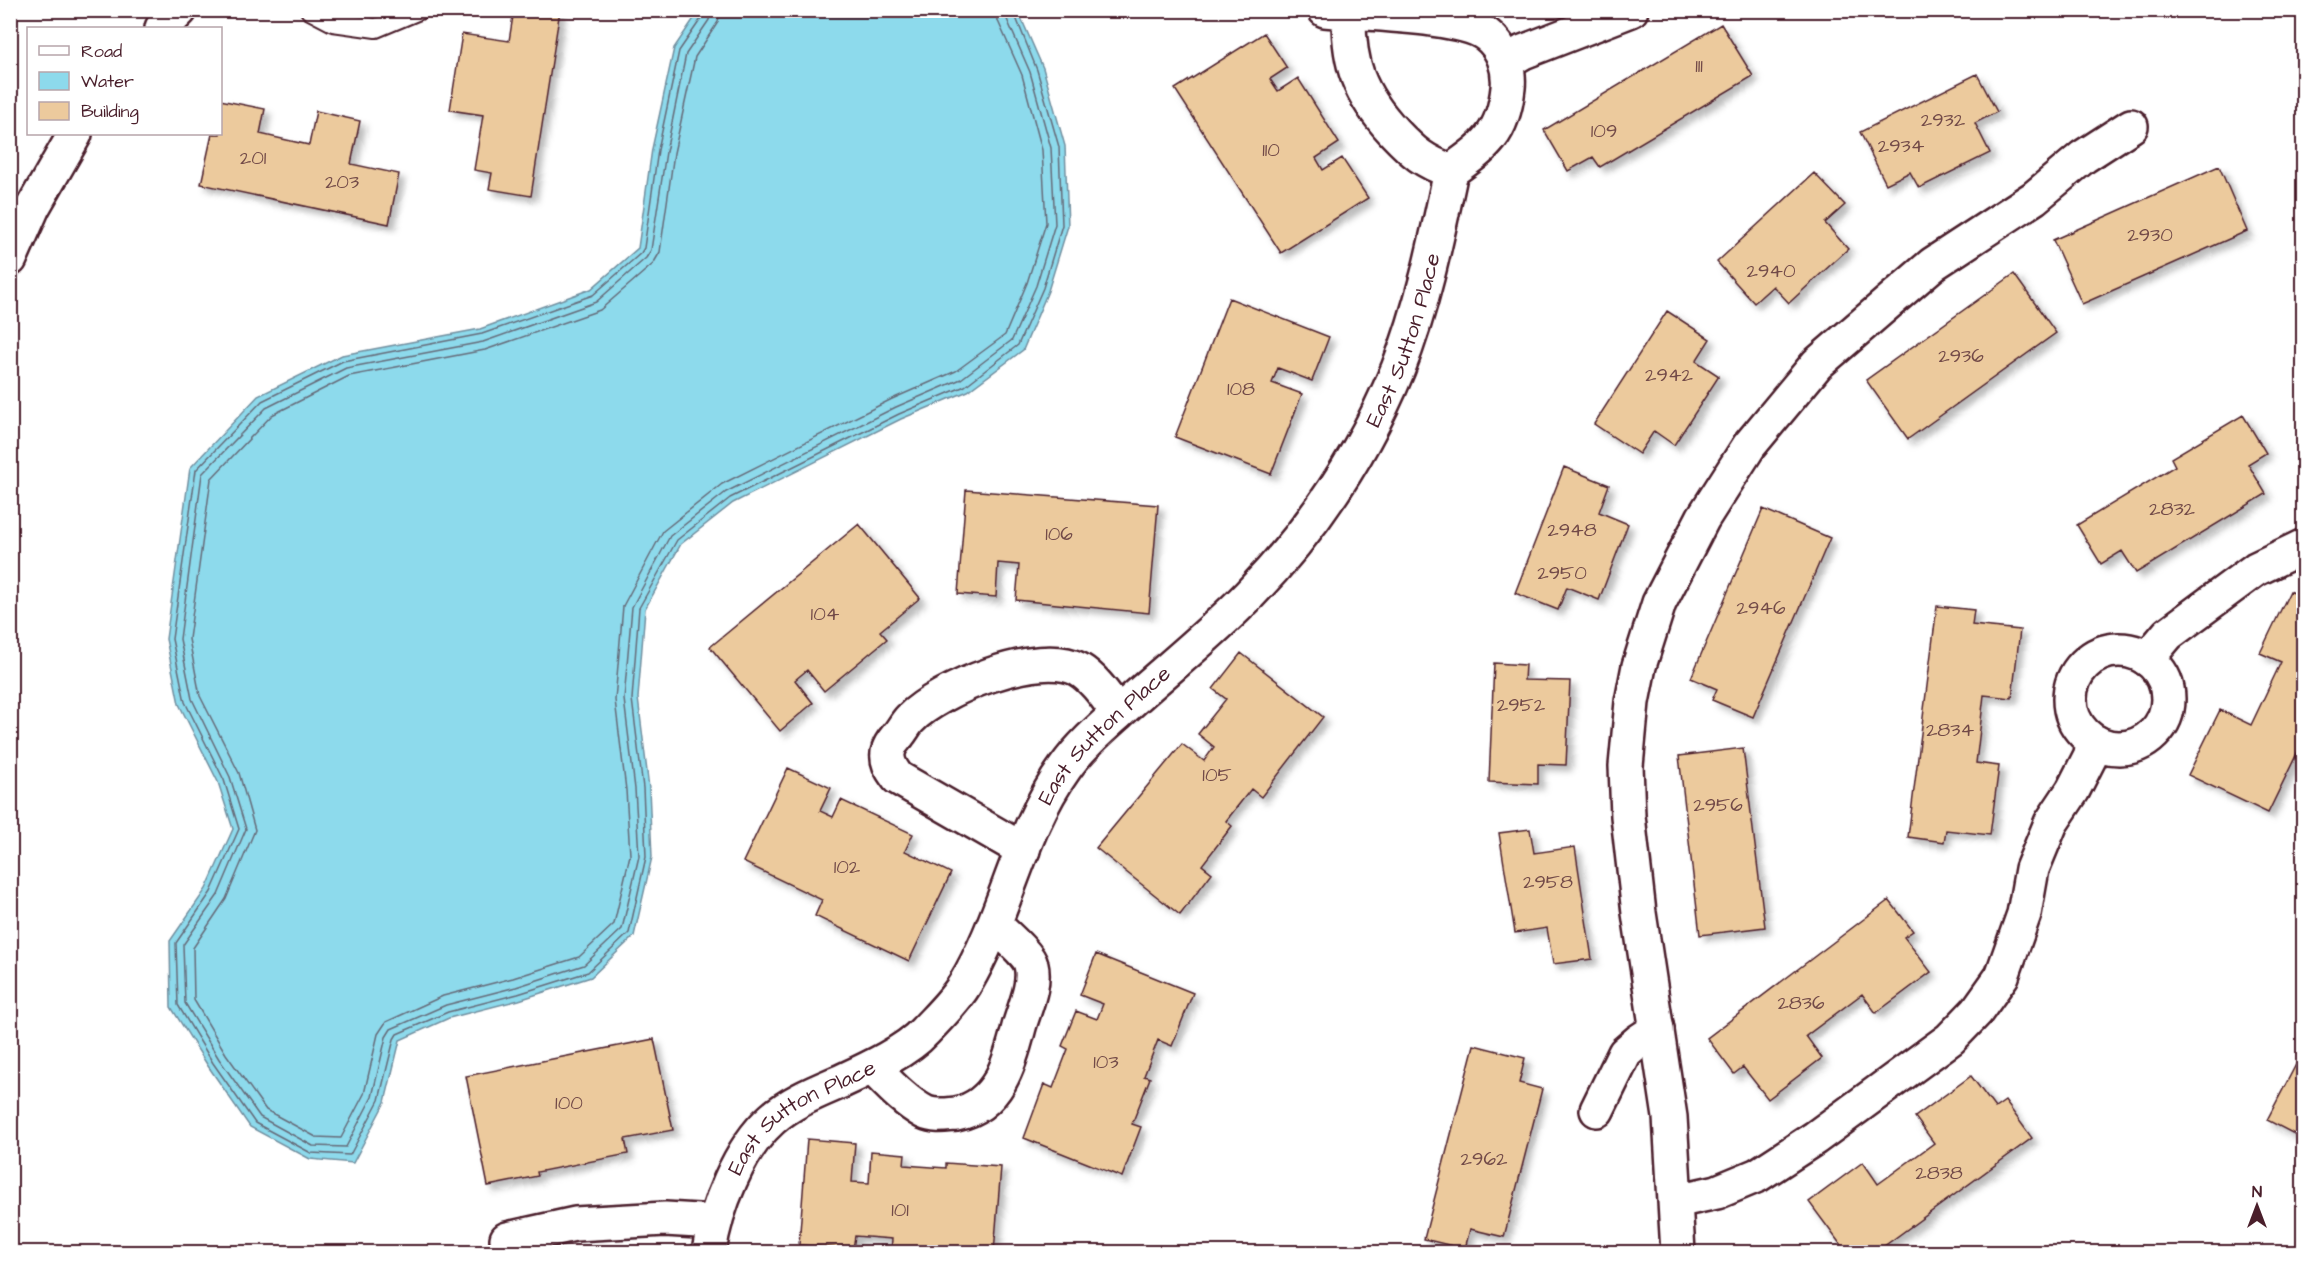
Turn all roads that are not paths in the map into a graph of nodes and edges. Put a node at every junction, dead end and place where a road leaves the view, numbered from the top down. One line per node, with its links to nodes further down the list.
1 (180, 10): 6 (street)
2 (310, 10): 3 (lane)
3 (419, 10)
4 (1631, 10): 7 (street)
5 (1337, 12): 7 (street); 10 (street)
6 (163, 27)
7 (1506, 62): 10 (street)
8 (2131, 126): 18 (street)
9 (74, 135): 11 (street)
10 (1451, 171): 14 (street, East Sutton Place)
11 (10, 259)
12 (2304, 546): 13 (street)
13 (2147, 658): 15 (street); 15 (street)
14 (1118, 713): 16 (street, East Sutton Place); 16 (street)
15 (2097, 743): 21 (street)
16 (1023, 850): 17 (street, East Sutton Place)
17 (994, 925): 19 (street, East Sutton Place); 19 (street)
18 (1658, 1029): 20 (street); 21 (street)
19 (872, 1067): 22 (street, East Sutton Place)
20 (1598, 1110)
21 (1676, 1201): 24 (street)
22 (712, 1237): 23 (street)
23 (507, 1239)
24 (1678, 1252)

